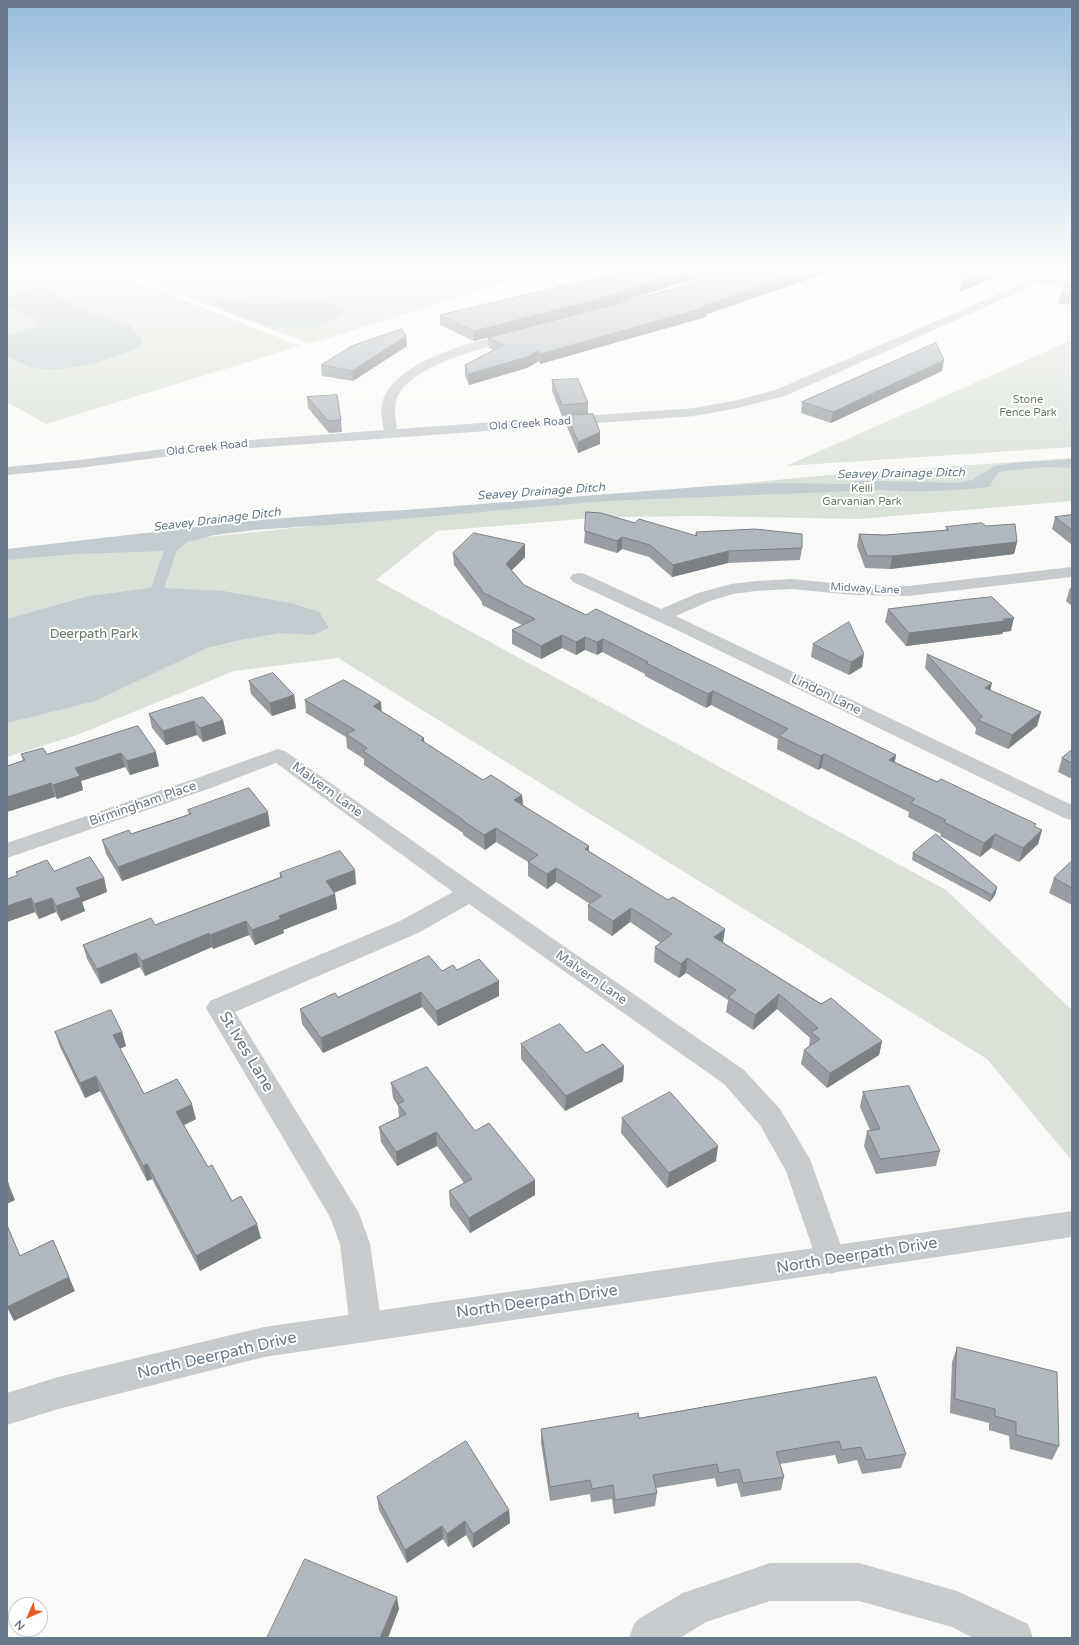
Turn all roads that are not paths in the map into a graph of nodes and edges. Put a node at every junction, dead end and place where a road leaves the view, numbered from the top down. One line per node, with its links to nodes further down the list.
1 (484, 345): 3 (street)
2 (891, 345): 3 (street, Old Creek Road)
3 (391, 434): 4 (street, Old Creek Road)
4 (7, 471)
5 (1072, 572): 7 (street, Midway Lane)
6 (579, 578): 7 (street, Lindon Lane)
7 (661, 616): 9 (street, Lindon Lane)
8 (278, 755): 10 (street, Birmingham Place); 11 (street, Malvern Lane)
9 (1072, 813)
10 (7, 851)
11 (470, 893): 13 (street, Malvern Lane); 14 (street, St Ives Lane)
12 (1072, 1224): 13 (street, North Deerpath Drive)
13 (831, 1260): 14 (street, North Deerpath Drive)
14 (366, 1327): 15 (street, North Deerpath Drive)
15 (7, 1409)
16 (648, 1638): 17 (street)
17 (1014, 1638)

